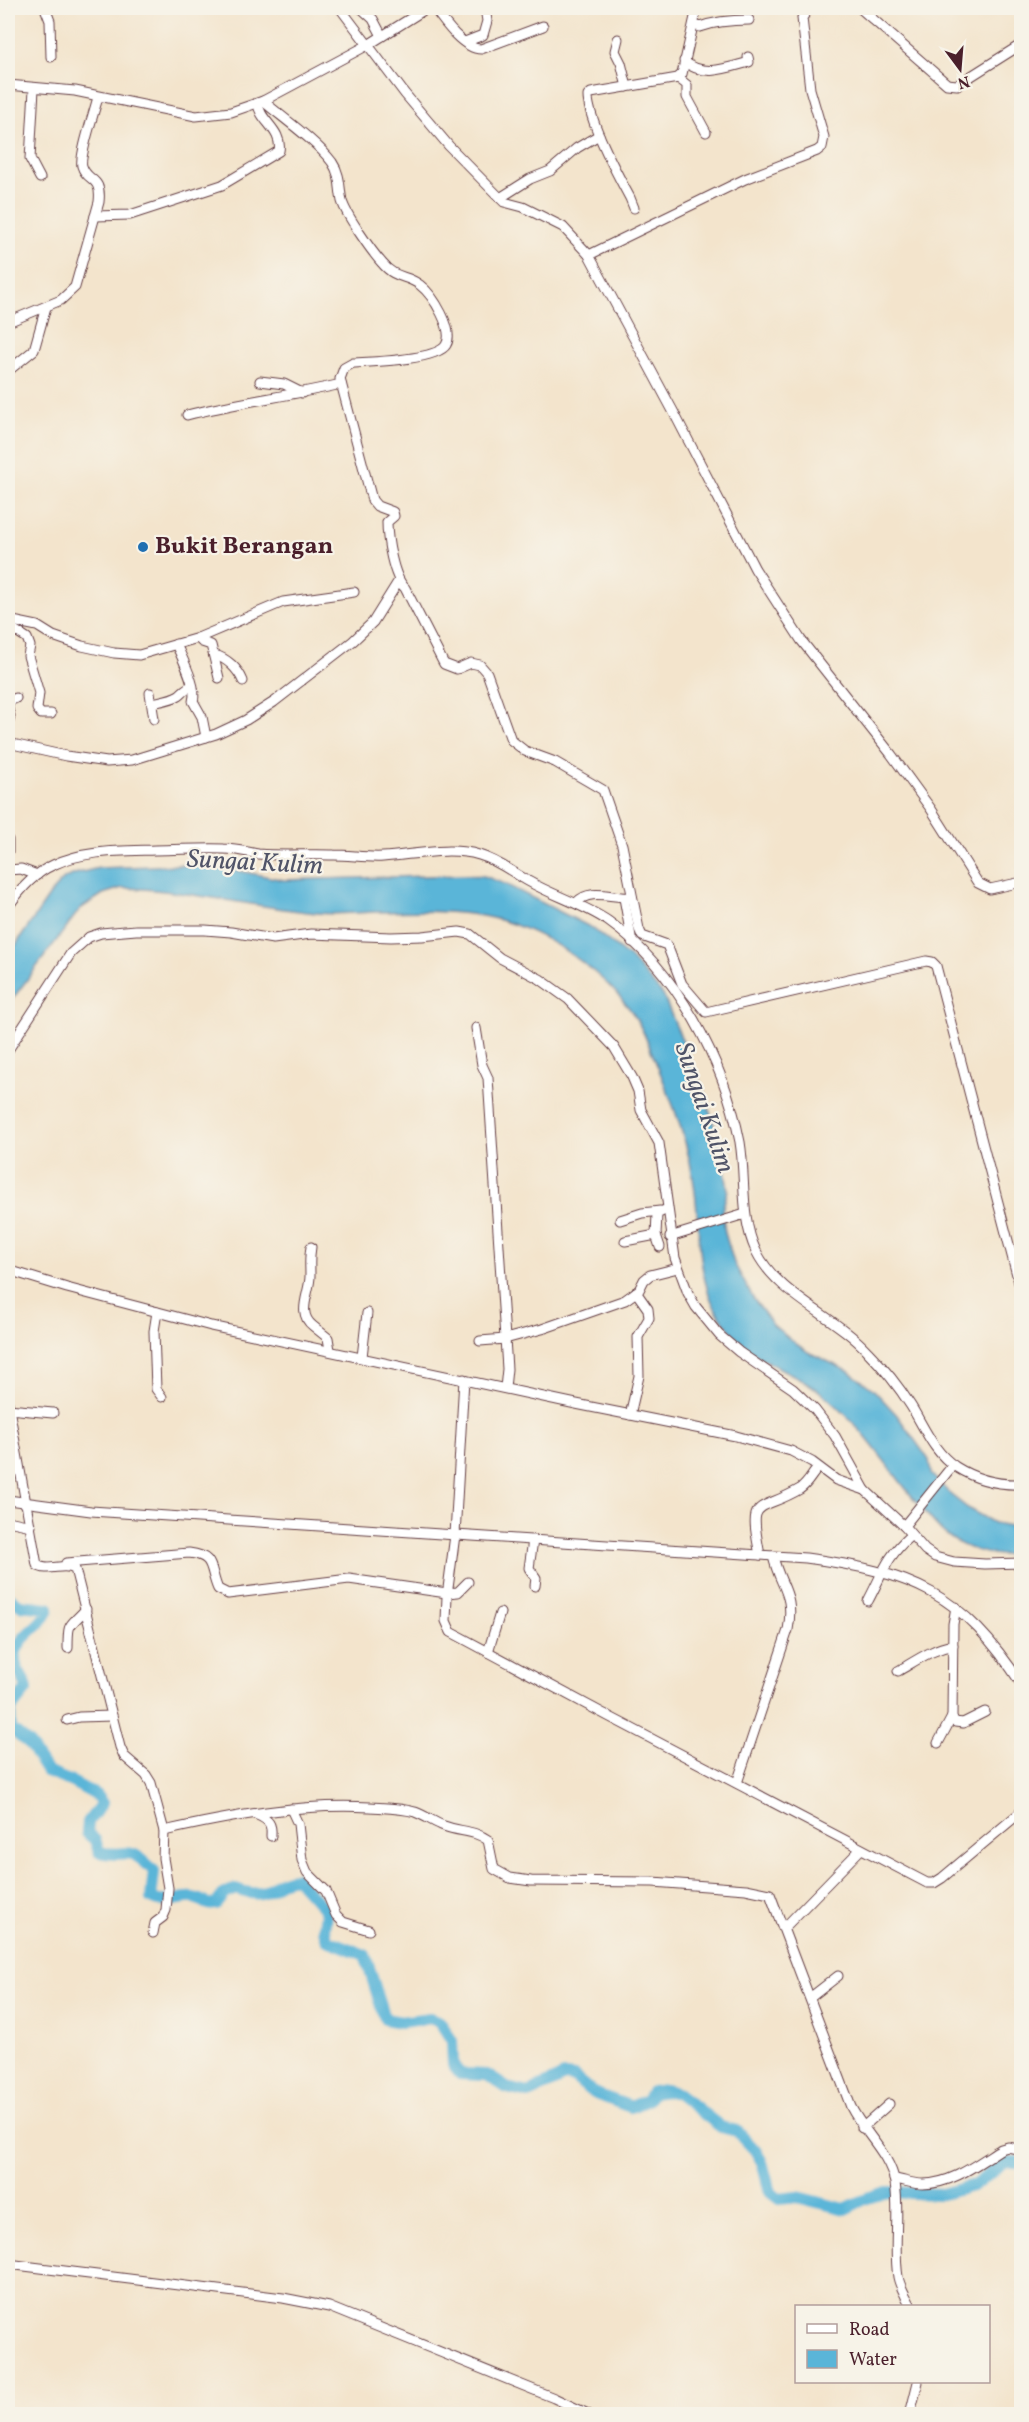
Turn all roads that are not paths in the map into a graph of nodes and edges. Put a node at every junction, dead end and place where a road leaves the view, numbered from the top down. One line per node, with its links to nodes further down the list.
1 (45, 8): 18 (street)
2 (340, 8): 17 (street)
3 (361, 8): 13 (street)
4 (427, 8): 13 (street)
5 (434, 8): 15 (street)
6 (485, 8): 15 (street)
7 (697, 8): 11 (street)
8 (809, 8): 35 (street)
9 (860, 8): 16 (street)
10 (749, 20): 11 (street)
11 (695, 25): 20 (street)
12 (543, 26): 15 (street)
13 (382, 36): 17 (street)
14 (618, 39): 25 (street)
15 (465, 42)
16 (1022, 44)
17 (368, 45): 28 (street); 32 (street)
18 (51, 57)
19 (748, 57): 21 (street)
20 (684, 61): 21 (street); 22 (street)
21 (720, 71): 23 (street)
22 (678, 78): 25 (street); 29 (street)
23 (726, 80)
24 (8, 85): 26 (street)
25 (627, 87): 30 (street)
26 (34, 89): 27 (street); 31 (street)
27 (98, 97): 28 (street); 34 (street)
28 (260, 102): 34 (street); 41 (street)
29 (706, 132)
30 (599, 135): 32 (street); 33 (street)
31 (40, 178)
32 (500, 198): 35 (street)
33 (634, 208)
34 (95, 216): 36 (street)
35 (589, 255): 67 (street)
36 (46, 307): 37 (street); 38 (street)
37 (8, 322)
38 (8, 370)
39 (260, 381): 40 (street)
40 (284, 384): 42 (street); 43 (street)
41 (341, 384): 42 (street); 45 (street)
42 (302, 393): 43 (street)
43 (275, 396): 44 (street)
44 (187, 415)
45 (398, 582): 61 (street); 68 (street)
46 (354, 592): 49 (street)
47 (8, 620): 50 (street)
48 (8, 626): 58 (street)
49 (198, 638): 50 (street); 51 (street)
50 (176, 644): 54 (street)
51 (214, 655): 52 (street); 53 (street)
52 (219, 678)
53 (243, 681)
54 (192, 686): 56 (street); 61 (street)
55 (150, 693): 56 (street)
56 (152, 703): 59 (street)
57 (8, 709): 60 (street)
58 (51, 714)
59 (154, 719)
60 (8, 724)
61 (206, 737): 62 (street)
62 (8, 742)
63 (8, 840): 64 (street)
64 (8, 852)
65 (8, 870): 66 (street)
66 (37, 875): 69 (street); 70 (street)
67 (1022, 882)
68 (628, 898): 69 (street); 71 (street); 85 (street)
69 (576, 903): 71 (street)
70 (8, 907)
71 (632, 942): 75 (street)
72 (476, 1028): 88 (street)
73 (8, 1050): 74 (street)
74 (663, 1210): 76 (street); 77 (street); 78 (street)
75 (741, 1215): 78 (street); 99 (street)
76 (620, 1220)
77 (656, 1235): 79 (street); 81 (street)
78 (675, 1235): 82 (street)
79 (625, 1241)
80 (311, 1247): 90 (street)
81 (660, 1247)
82 (678, 1268): 84 (street); 102 (street)
83 (8, 1270): 86 (street)
84 (636, 1292): 88 (street); 97 (street)
85 (1022, 1294)
86 (157, 1312): 90 (street); 94 (street)
87 (367, 1314): 91 (street)
88 (505, 1340): 89 (street); 93 (street)
89 (480, 1341)
90 (330, 1350): 91 (street)
91 (362, 1357): 92 (street)
92 (464, 1379): 93 (street); 109 (street)
93 (505, 1388): 97 (street)
94 (162, 1397)
95 (8, 1407): 96 (street); 98 (street)
96 (53, 1413)
97 (630, 1415): 100 (street)
98 (10, 1438): 104 (street)
99 (951, 1467): 101 (street); 106 (street)
100 (818, 1468): 102 (street); 111 (street)
101 (1022, 1484)
102 (865, 1490): 106 (street)
103 (8, 1500): 104 (street)
104 (27, 1503): 107 (street); 109 (street)
105 (8, 1521): 107 (street)
106 (907, 1523): 108 (street)
107 (31, 1526): 114 (street)
108 (911, 1534): 113 (street); 115 (street)
109 (455, 1535): 110 (street); 118 (street)
110 (533, 1540): 111 (street); 117 (street)
111 (760, 1555): 112 (street)
112 (773, 1556): 115 (street); 133 (street)
113 (1022, 1563)
114 (37, 1565): 118 (street); 121 (street)
115 (881, 1571): 119 (street); 120 (street)
116 (468, 1582): 118 (street)
117 (535, 1586)
118 (447, 1593): 125 (street)
119 (868, 1601)
120 (956, 1607): 123 (street); 127 (street)
121 (86, 1609): 124 (street); 129 (street)
122 (500, 1613): 125 (street)
123 (953, 1645): 126 (street); 130 (street)
124 (68, 1648)
125 (488, 1652): 133 (street)
126 (898, 1671)
127 (1022, 1685)
128 (985, 1712): 130 (street)
129 (112, 1716): 131 (street); 137 (street)
130 (952, 1717): 132 (street)
131 (67, 1720)
132 (938, 1743)
133 (737, 1783): 139 (street)
134 (291, 1809): 136 (street); 140 (street); 141 (street)
135 (1022, 1812): 139 (street)
136 (257, 1815): 137 (street); 138 (street)
137 (164, 1831): 142 (street)
138 (271, 1836)
139 (861, 1849): 140 (street)
140 (784, 1927): 144 (street)
141 (369, 1930)
142 (153, 1933)
143 (838, 1976): 144 (street)
144 (811, 1996): 146 (street)
145 (889, 2104): 146 (street)
146 (862, 2128): 148 (street)
147 (1022, 2150): 148 (street)
148 (895, 2181): 150 (street)
149 (8, 2264): 152 (street)
150 (910, 2305)
151 (918, 2383): 153 (street)
152 (588, 2415)
153 (910, 2415)

